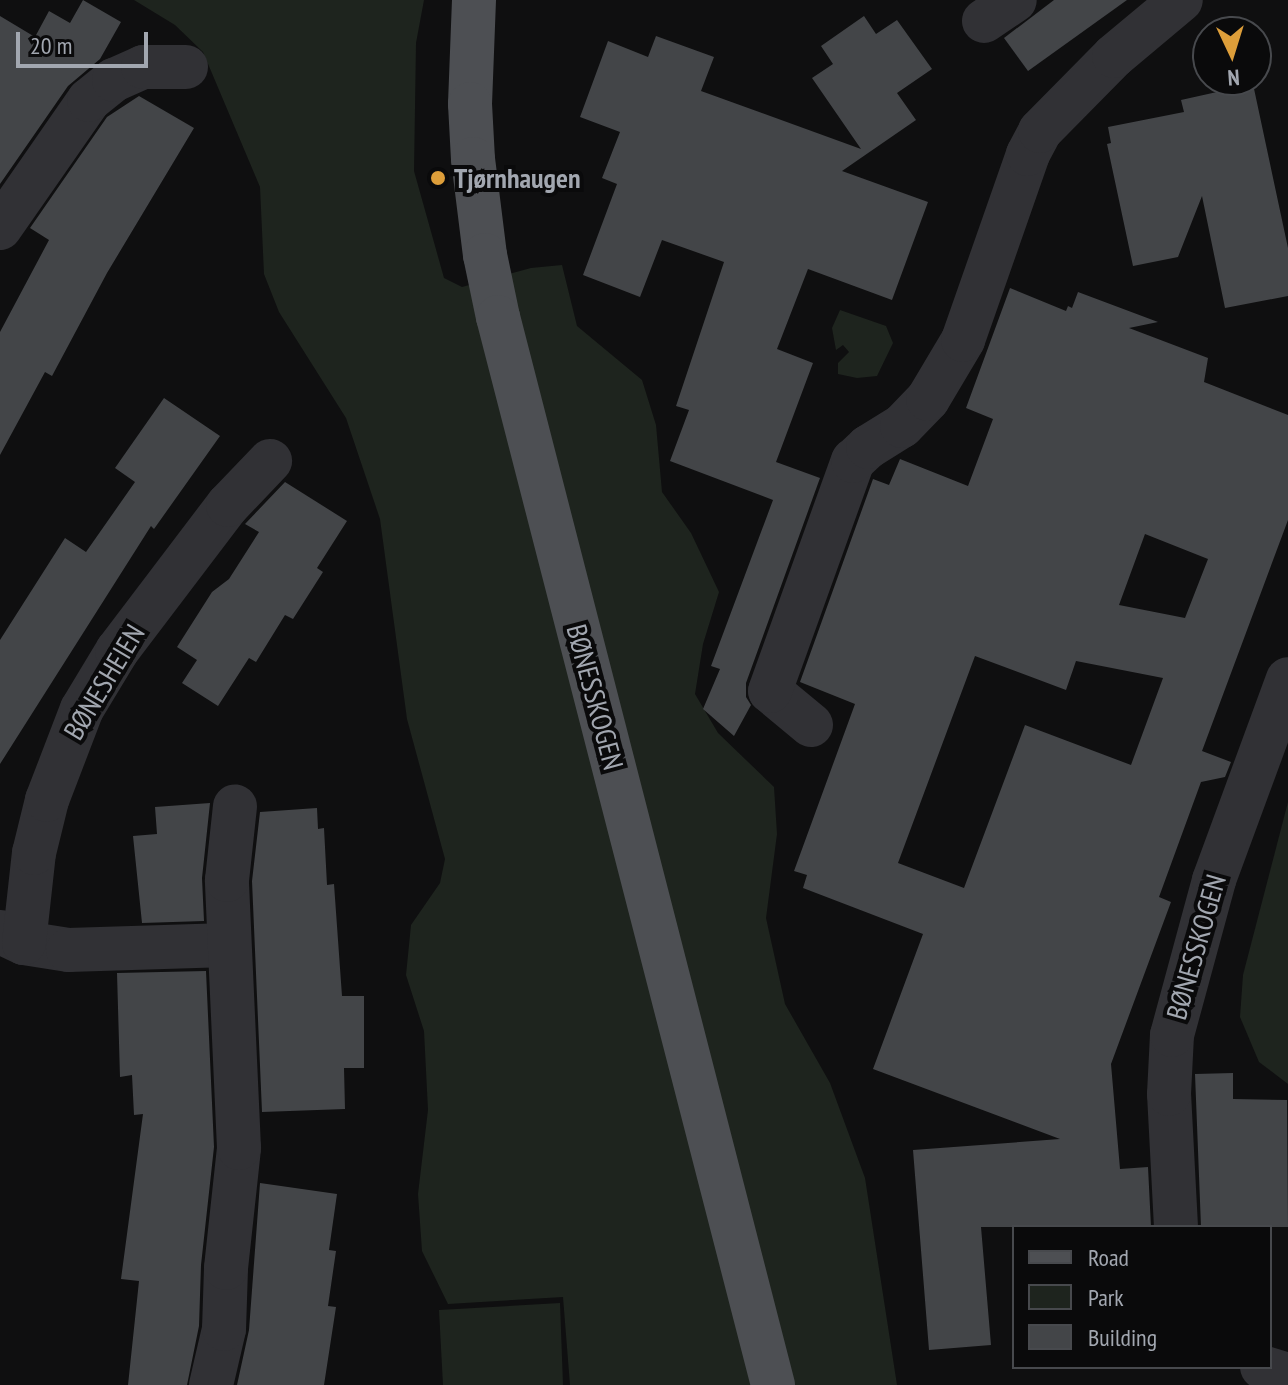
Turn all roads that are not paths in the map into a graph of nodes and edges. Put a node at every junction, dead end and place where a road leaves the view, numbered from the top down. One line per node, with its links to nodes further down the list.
1 (474, 0): 15 (main road, BØNESSKOGEN)
2 (1181, 0): 7 (street)
3 (186, 67): 4 (street)
4 (0, 228)
5 (270, 461): 9 (street, BØNESHEIEN)
6 (1288, 679): 11 (street, BØNESSKOGEN)
7 (811, 725)
8 (235, 806): 10 (street)
9 (12, 938): 10 (street, BØNESHEIEN)
10 (228, 945): 14 (street)
11 (1176, 1225)
12 (1268, 1369): 13 (street)
13 (1288, 1375)
14 (211, 1385)
15 (773, 1385)

